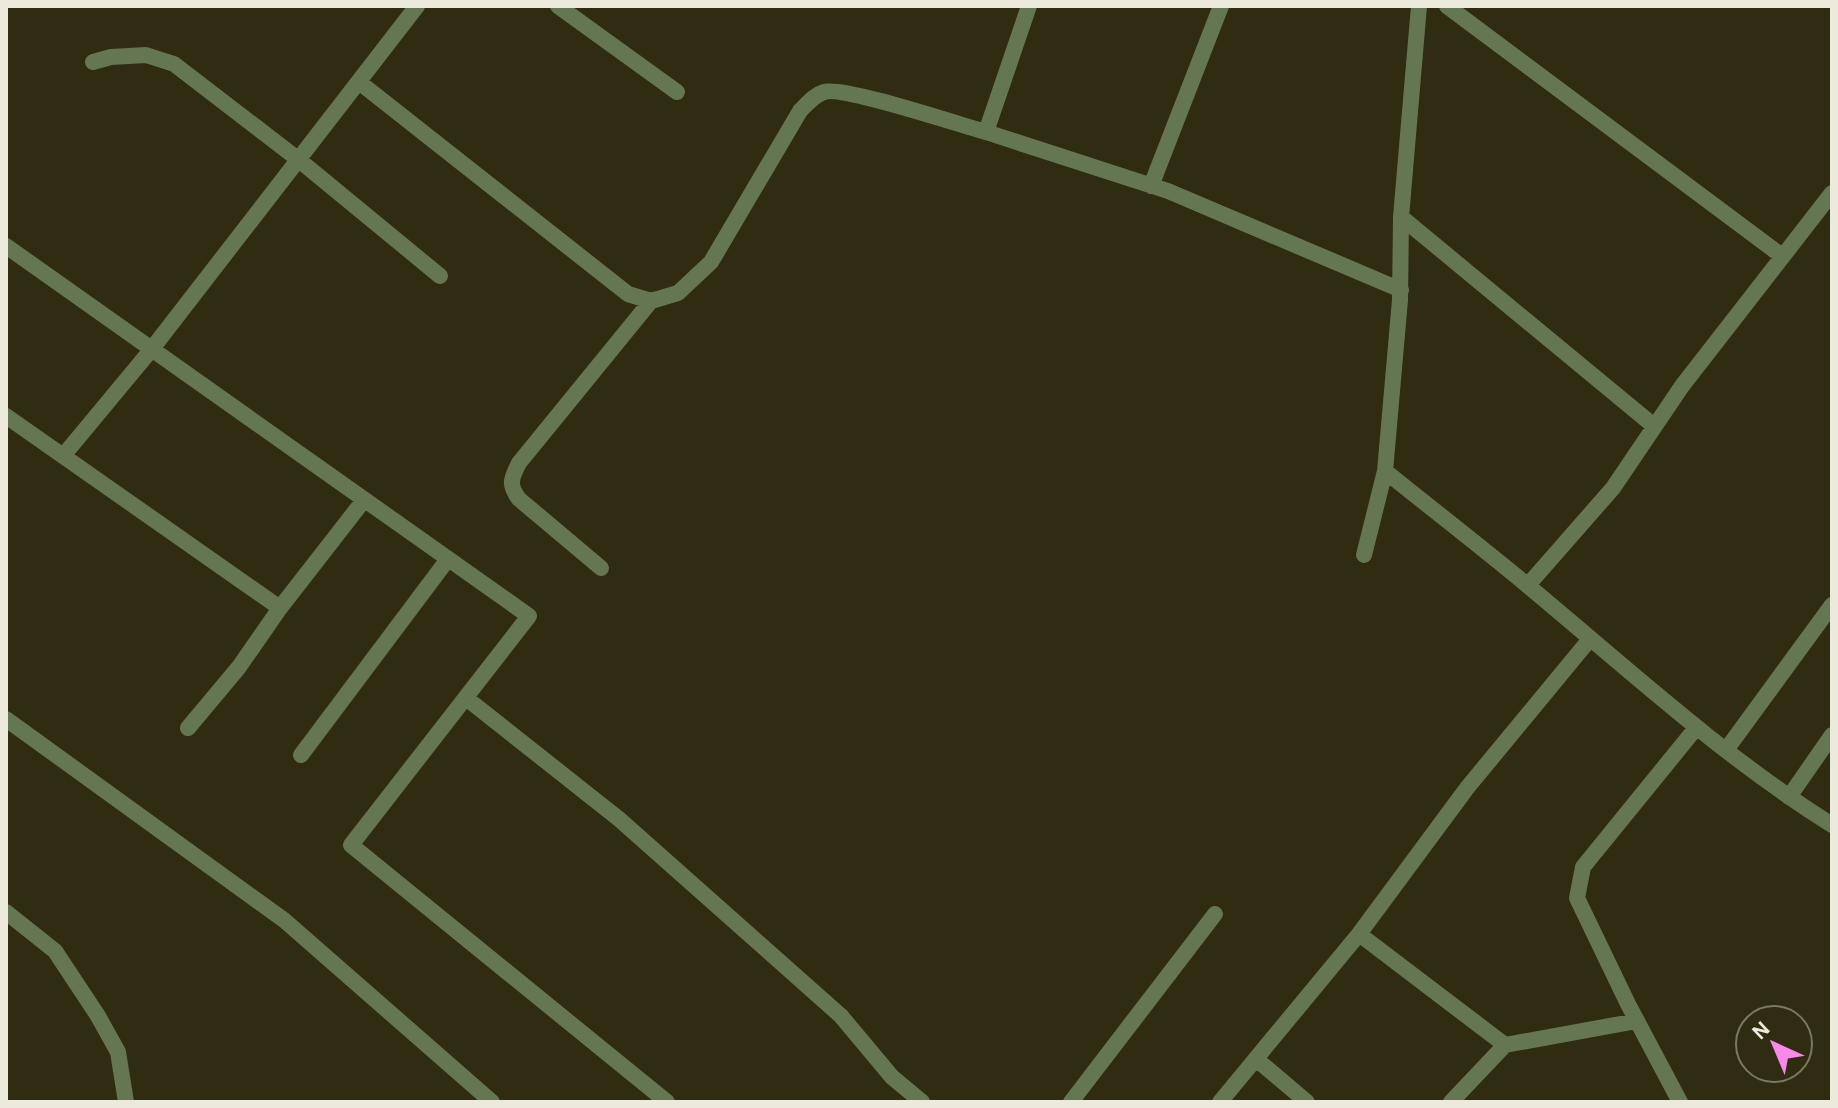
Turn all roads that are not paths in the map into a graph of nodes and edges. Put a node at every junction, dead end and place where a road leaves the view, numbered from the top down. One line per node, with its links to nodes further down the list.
1 (417, 6): 8 (street)
2 (558, 6): 9 (street)
3 (1029, 6): 10 (street)
4 (1221, 6): 12 (street)
5 (1419, 6): 14 (street)
6 (1447, 6): 16 (street)
7 (93, 62): 11 (street)
8 (359, 82): 11 (street); 19 (street)
9 (677, 92)
10 (986, 132): 12 (street); 19 (street)
11 (299, 160): 17 (street); 20 (street)
12 (1151, 186): 18 (street)
13 (1832, 193): 16 (street)
14 (1401, 217): 18 (street); 22 (street)
15 (6, 246): 20 (street)
16 (1782, 256): 22 (street)
17 (440, 276)
18 (1401, 290): 24 (street)
19 (651, 301): 28 (street)
20 (151, 350): 23 (street); 25 (street)
21 (6, 416): 23 (street)
22 (1654, 426): 29 (street)
23 (63, 456): 31 (street)
24 (1385, 471): 26 (street); 29 (street)
25 (364, 500): 27 (street); 31 (street)
26 (1364, 555)
27 (448, 559): 33 (street); 39 (street)
28 (601, 568)
29 (1528, 585): 32 (street)
30 (1832, 605): 38 (street)
31 (280, 608): 35 (street)
32 (1590, 639): 36 (street); 44 (street)
33 (466, 698): 50 (street); 51 (street)
34 (6, 719): 49 (street)
35 (188, 728)
36 (1696, 728): 38 (street); 45 (street)
37 (1832, 735): 40 (street)
38 (1726, 750): 40 (street)
39 (301, 755)
40 (1789, 797): 41 (street)
41 (1832, 825)
42 (6, 912): 48 (street)
43 (1215, 914): 52 (street)
44 (1359, 934): 46 (street); 47 (street)
45 (1637, 1021): 46 (street); 56 (street)
46 (1505, 1045): 55 (street)
47 (1256, 1059): 53 (street); 54 (street)
48 (126, 1102)
49 (492, 1102)
50 (667, 1102)
51 (922, 1102)
52 (1071, 1102)
53 (1220, 1102)
54 (1307, 1102)
55 (1451, 1102)
56 (1680, 1102)

